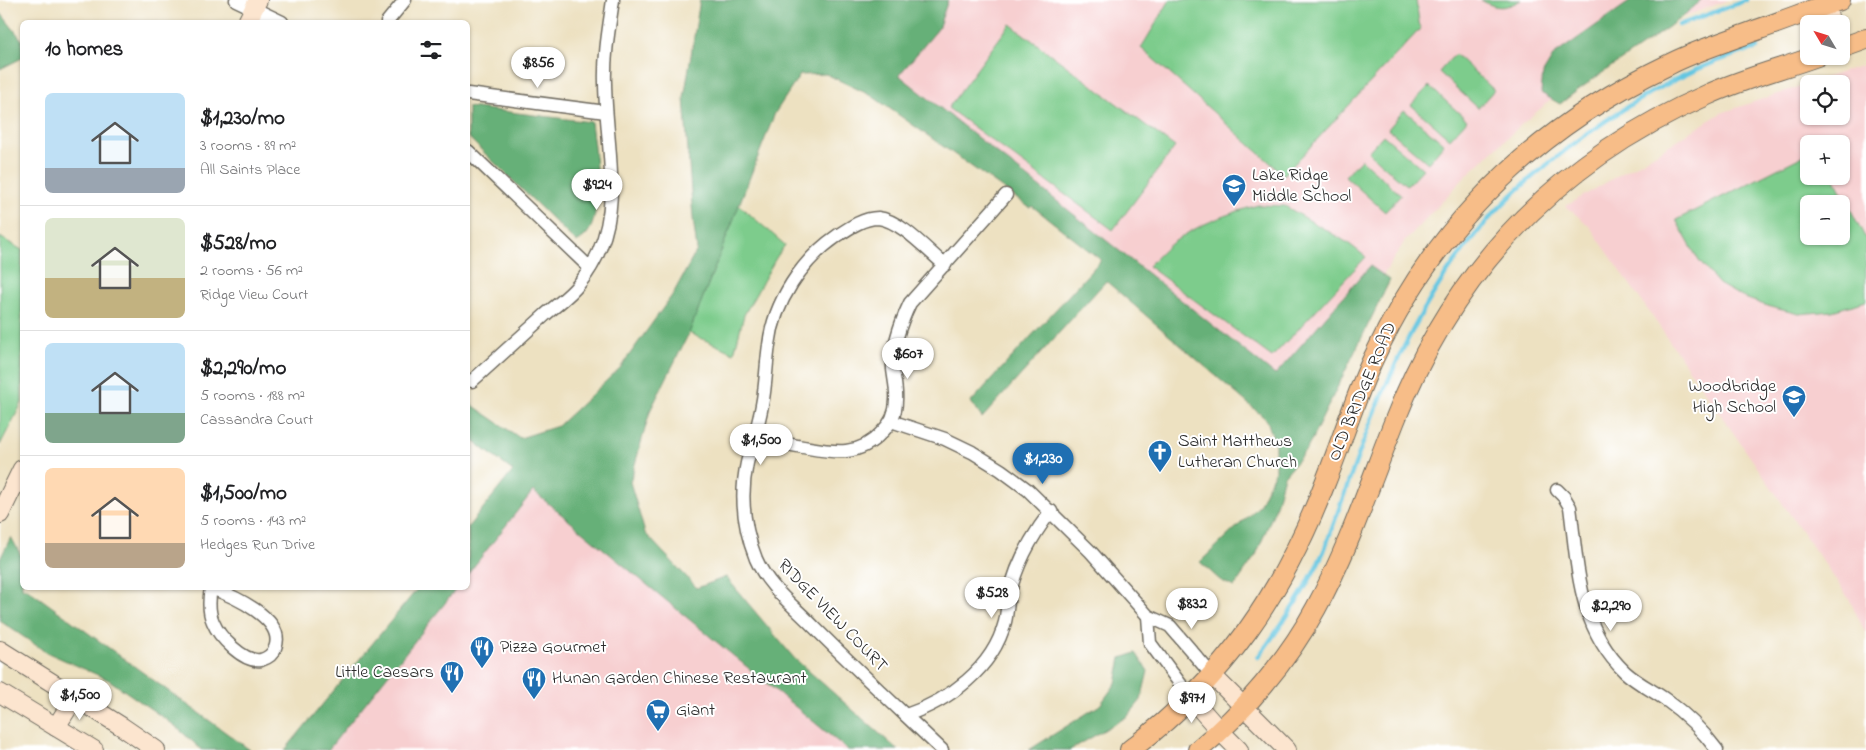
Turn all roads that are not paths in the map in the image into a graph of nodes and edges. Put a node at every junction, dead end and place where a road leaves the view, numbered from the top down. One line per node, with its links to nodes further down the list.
1 (236, 0): 5 (street)
2 (405, 0): 7 (street)
3 (613, 0): 12 (street)
4 (1830, 7): 28 (main road, OLD BRIDGE ROAD)
5 (253, 10): 6 (street)
6 (277, 20)
7 (389, 20)
8 (1866, 39): 9 (main road)
9 (1850, 45)
10 (1800, 62): 32 (main road)
11 (470, 94): 12 (street)
12 (606, 112): 16 (street)
13 (470, 153): 16 (street)
14 (1006, 195): 15 (street)
15 (944, 265): 18 (street); 19 (street, RIDGE VIEW COURT)
16 (590, 268): 17 (street)
17 (472, 381)
18 (891, 421): 19 (street); 22 (street)
19 (754, 439): 33 (street, RIDGE VIEW COURT)
20 (20, 473): 23 (street)
21 (1558, 490): 43 (street)
22 (1051, 511): 26 (street); 33 (street)
23 (0, 514)
24 (211, 590): 25 (street)
25 (216, 590)
26 (1148, 616): 28 (street); 31 (street)
27 (0, 650): 30 (street)
28 (1212, 675): 31 (main road, OLD BRIDGE ROAD); 32 (street)
29 (0, 693): 34 (street)
30 (75, 697): 34 (street); 37 (street)
31 (1190, 697): 35 (street); 39 (main road, OLD BRIDGE ROAD)
32 (1244, 705): 35 (main road); 42 (street)
33 (906, 715): 38 (street, RIDGE VIEW COURT)
34 (56, 727): 36 (street)
35 (1219, 730): 40 (main road); 41 (street)
36 (94, 750)
37 (156, 750)
38 (942, 750)
39 (1130, 750)
40 (1198, 750)
41 (1239, 750)
42 (1288, 750)
43 (1717, 750)

